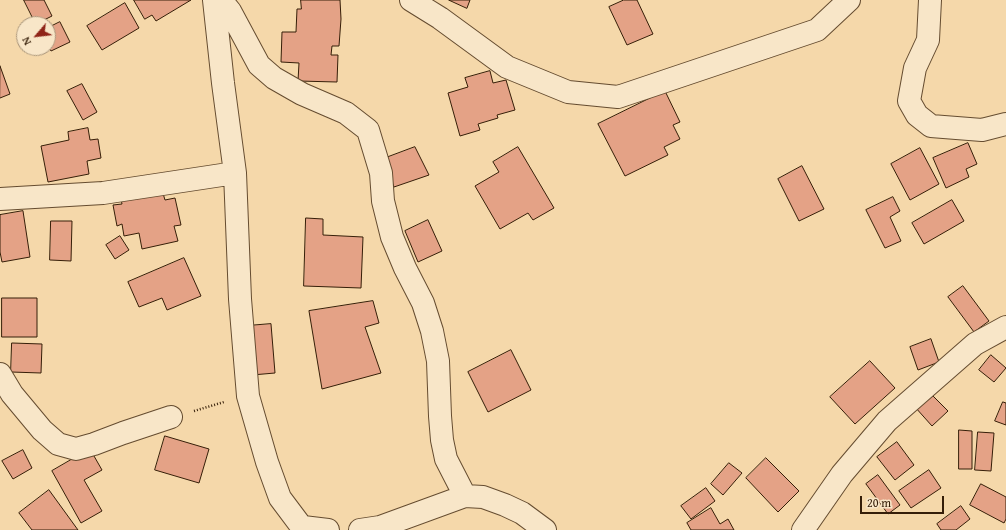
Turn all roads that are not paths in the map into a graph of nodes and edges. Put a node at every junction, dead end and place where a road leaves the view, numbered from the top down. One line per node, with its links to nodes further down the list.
1 (214, 0): 7 (street)
2 (221, 0): 12 (street)
3 (411, 0): 4 (street)
4 (848, 0)
5 (930, 0): 6 (street)
6 (1006, 124)
7 (235, 173): 8 (street); 13 (street)
8 (0, 198)
9 (1006, 327): 17 (street)
10 (0, 374): 11 (street)
11 (171, 418)
12 (465, 496): 15 (street); 16 (street)
13 (303, 528): 14 (street)
14 (328, 530)
15 (360, 530)
16 (544, 530)
17 (803, 530)

